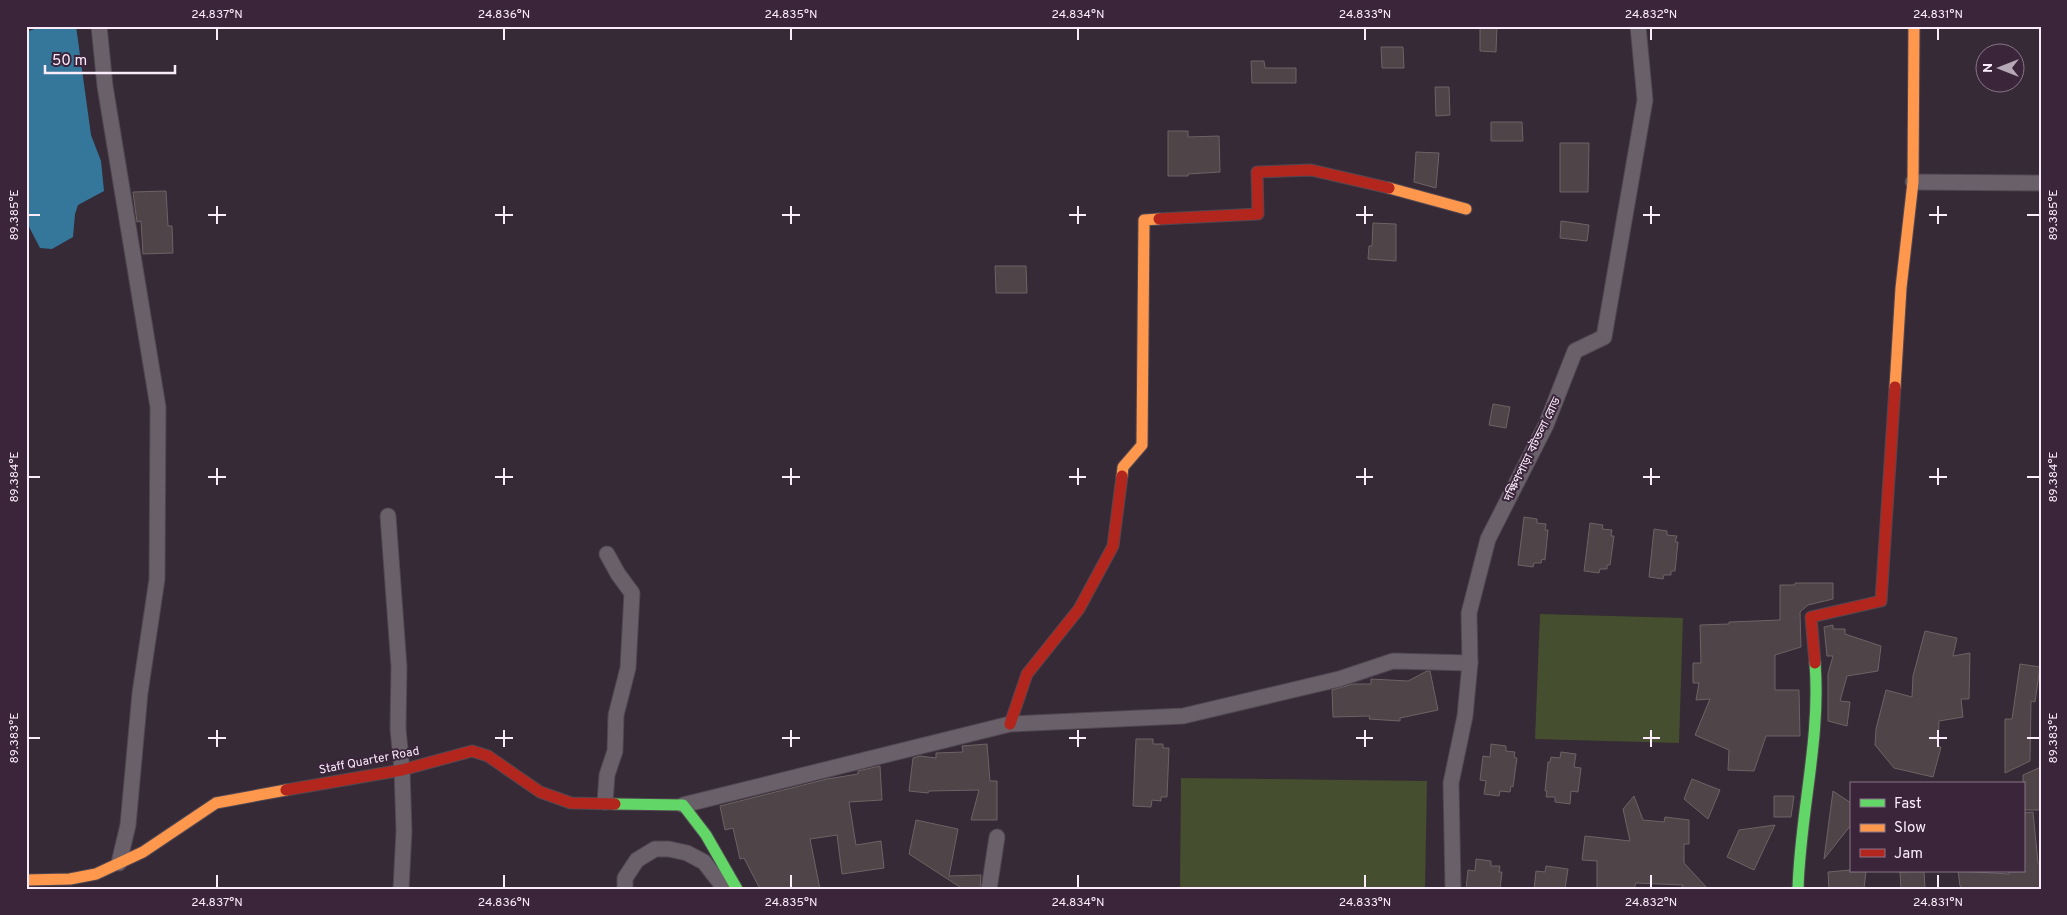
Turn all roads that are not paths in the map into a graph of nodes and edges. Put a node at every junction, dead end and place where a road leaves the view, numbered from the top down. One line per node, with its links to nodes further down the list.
1 (99, 26): 15 (street)
2 (1638, 26): 9 (street, দক্ষিণপাড়া বটতলা রোড)
3 (1914, 26): 4 (street)
4 (1913, 182): 5 (street); 23 (street)
5 (2041, 183)
6 (1466, 209): 10 (street)
7 (388, 516): 11 (street)
8 (607, 554): 12 (street)
9 (1470, 663): 10 (street); 22 (street, দক্ষিণপাড়া বটতলা রোড)
10 (1010, 724): 13 (street)
11 (402, 770): 12 (street, Staff Quarter Road); 15 (street, Staff Quarter Road); 17 (street)
12 (605, 802): 13 (street, Staff Quarter Road)
13 (683, 805): 20 (street)
14 (997, 837): 21 (street)
15 (120, 862): 16 (street, Staff Quarter Road)
16 (26, 880)
17 (401, 889)
18 (625, 889): 19 (street)
19 (725, 889)
20 (737, 889)
21 (988, 889)
22 (1453, 889)
23 (1798, 889)

